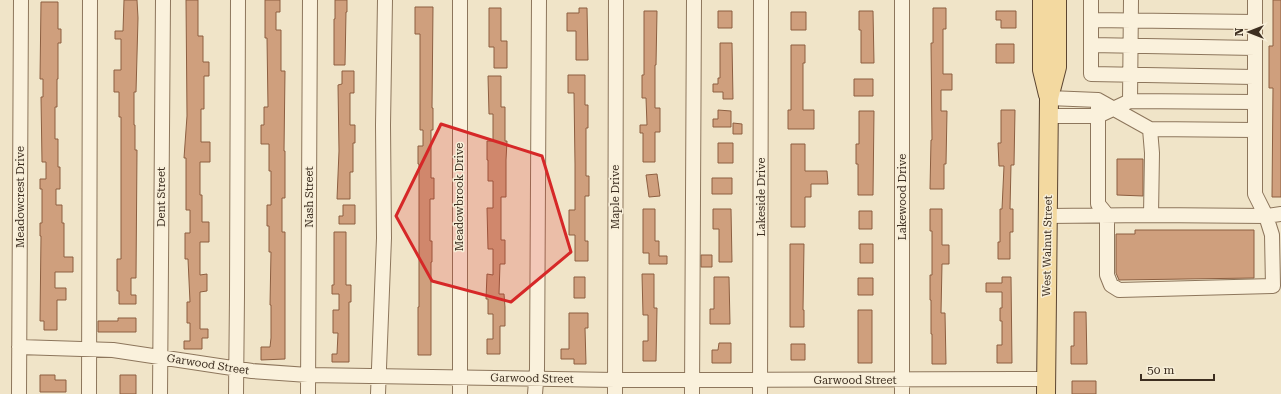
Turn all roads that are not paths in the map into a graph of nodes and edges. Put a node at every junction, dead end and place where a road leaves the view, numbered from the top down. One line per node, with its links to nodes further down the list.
1 (21, 0): 41 (street, Meadowcrest Drive)
2 (90, 0): 42 (street)
3 (163, 0): 43 (street, Dent Street)
4 (238, 0): 44 (street)
5 (310, 0): 45 (street, Nash Street)
6 (385, 0): 46 (street)
7 (460, 0): 47 (street, Meadowbrook Drive)
8 (539, 0): 48 (street)
9 (616, 0): 49 (street, Maple Drive)
10 (694, 0): 50 (street)
11 (761, 0): 51 (street, Lakeside Drive)
12 (902, 0): 52 (street, Lakewood Drive)
13 (1042, 0): 26 (main road, West Walnut Street)
14 (1057, 0): 26 (main road, West Walnut Street)
15 (1091, 0): 18 (street)
16 (1131, 0): 19 (street)
17 (1255, 0): 20 (street)
18 (1091, 20): 19 (street); 21 (street)
19 (1131, 20): 20 (street); 22 (street)
20 (1255, 22): 23 (street)
21 (1091, 45): 22 (street); 24 (street)
22 (1131, 46): 23 (street); 24 (street)
23 (1255, 48): 25 (street)
24 (1130, 75): 25 (street); 28 (street)
25 (1254, 77): 29 (street)
26 (1049, 98): 27 (street); 31 (main road, West Walnut Street)
27 (1098, 100): 30 (street); 32 (street)
28 (1130, 101): 29 (street); 30 (street)
29 (1254, 102): 34 (street)
30 (1113, 109): 32 (street); 33 (street)
31 (1048, 116): 32 (street); 38 (main road, West Walnut Street)
32 (1098, 116): 36 (street)
33 (1150, 129): 34 (street); 37 (street)
34 (1254, 130): 39 (street)
35 (1281, 214): 39 (street)
36 (1107, 215): 37 (street); 38 (street); 40 (street)
37 (1151, 215): 39 (street)
38 (1048, 216): 53 (main road, West Walnut Street)
39 (1266, 216): 40 (street)
40 (1277, 285)
41 (19, 347): 42 (street, Garwood Street); 54 (street, Meadowcrest Drive)
42 (89, 349): 43 (street, Garwood Street); 55 (street)
43 (160, 356): 44 (street, Garwood Street); 56 (street, Dent Street)
44 (236, 368): 45 (street, Garwood Street); 57 (street)
45 (308, 375): 46 (street, Garwood Street); 58 (street, Nash Street)
46 (378, 376): 47 (street, Garwood Street); 59 (street)
47 (460, 377): 48 (street, Garwood Street); 60 (street, Meadowbrook Drive)
48 (536, 378): 49 (street, Garwood Street); 61 (street)
49 (615, 380): 50 (street, Garwood Street); 62 (street, Maple Drive)
50 (692, 380): 51 (street, Garwood Street); 63 (street)
51 (760, 380): 52 (street, Garwood Street); 64 (street, Lakeside Drive)
52 (902, 380): 53 (street, Garwood Street); 65 (street, Lakewood Drive)
53 (1046, 387)
54 (19, 394)
55 (89, 394)
56 (160, 394)
57 (236, 394)
58 (308, 394)
59 (378, 394)
60 (460, 394)
61 (535, 394)
62 (615, 394)
63 (692, 394)
64 (760, 394)
65 (902, 394)

